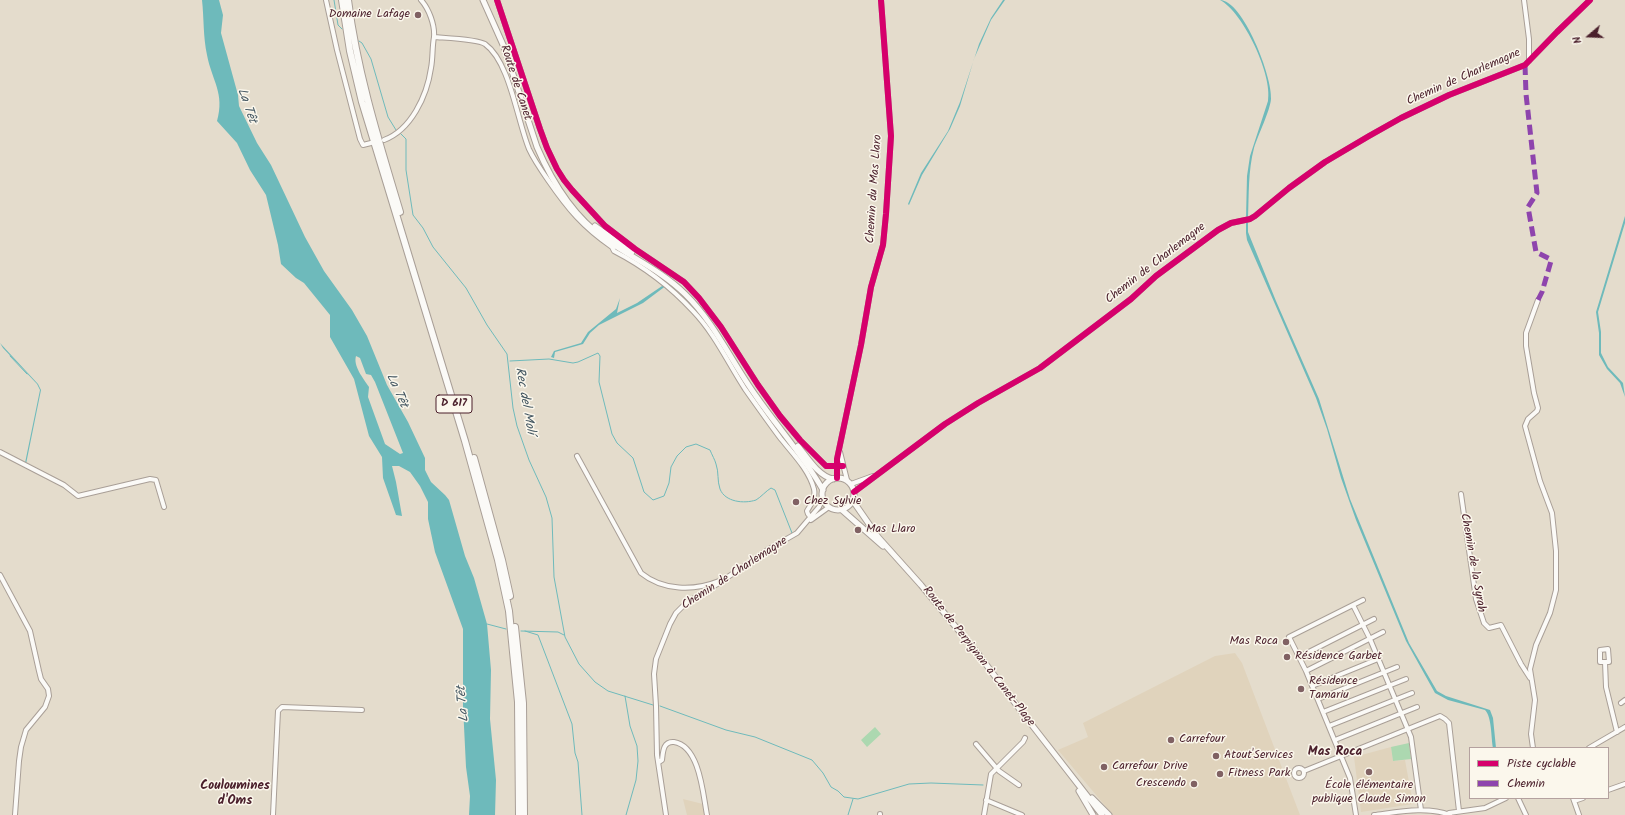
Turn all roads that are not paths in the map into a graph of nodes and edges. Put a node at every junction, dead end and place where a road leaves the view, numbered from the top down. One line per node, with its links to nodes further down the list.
1 (326, 0): 13 (street)
2 (342, 0): 86 (highway, D 617)
3 (348, 0): 87 (highway, D 617)
4 (421, 0): 10 (street)
5 (484, 0): 14 (main road, Route de Canet); 22 (main road, Route de Canet)
6 (497, 0): 19 (street)
7 (880, 0): 16 (street, Chemin du Mas Llaro)
8 (1524, 0): 11 (street)
9 (1590, 0): 11 (street, Chemin de Charlemagne)
10 (434, 37): 12 (street); 14 (street)
11 (1529, 62): 21 (street, Chemin de Charlemagne)
12 (384, 140)
13 (371, 144)
14 (613, 246): 24 (main road, Route de Canet); 32 (street)
15 (1538, 300): 47 (street)
16 (840, 448): 19 (street, Chemin du Mas Llaro); 20 (street)
17 (0, 452): 29 (street)
18 (577, 456): 34 (street)
19 (838, 466): 20 (street); 22 (street, Chemin du Mas Llaro)
20 (843, 466): 23 (street)
21 (882, 471): 23 (street, Chemin de Charlemagne); 25 (street, Chemin de Charlemagne)
22 (835, 478): 23 (main road); 24 (main road)
23 (849, 482): 25 (main road)
24 (822, 490): 27 (main road)
25 (854, 492): 28 (main road)
26 (1461, 494): 47 (street, Chemin de la Syrah)
27 (823, 498): 30 (main road); 32 (street, Chemin de Charlemagne)
28 (853, 501): 31 (main road); 73 (main road, Route de Perpignan à Canet-Plage)
29 (164, 507)
30 (829, 507): 31 (main road); 32 (street, Chemin de Charlemagne)
31 (842, 510): 77 (main road, Route de Perpignan à Canet-Plage)
32 (812, 518): 34 (street, Chemin de Charlemagne)
33 (0, 575): 84 (street)
34 (727, 578): 70 (street, Chemin de Charlemagne)
35 (1363, 600): 36 (street)
36 (1353, 605): 38 (street); 41 (street)
37 (1374, 619): 38 (street)
38 (1363, 625): 40 (street); 41 (street)
39 (1382, 632): 40 (street)
40 (1370, 639): 42 (street); 45 (street)
41 (1299, 657): 45 (street)
42 (1378, 659): 46 (street); 49 (street)
43 (1605, 662): 63 (street)
44 (1397, 667): 46 (street)
45 (1306, 671): 49 (street)
46 (1384, 672): 50 (street); 52 (street)
47 (1531, 678): 67 (street)
48 (1406, 679): 50 (street)
49 (1312, 686): 52 (street)
50 (1389, 686): 53 (street); 58 (street)
51 (1412, 693): 53 (street)
52 (1318, 699): 58 (street)
53 (1395, 700): 59 (street); 60 (street)
54 (1625, 700): 55 (street)
55 (1621, 703)
56 (1417, 706): 59 (street)
57 (362, 710): 85 (street)
58 (1324, 712): 60 (street)
59 (1401, 713): 62 (street); 65 (street)
60 (1329, 726): 65 (street)
61 (1625, 727): 63 (street)
62 (1407, 729): 69 (street); 82 (street); 83 (street)
63 (1617, 732): 68 (street)
64 (1025, 738): 71 (street)
65 (1334, 740): 69 (street)
66 (976, 744): 71 (street)
67 (1533, 747)
68 (1591, 747)
69 (1341, 756): 72 (street); 95 (street)
70 (659, 762): 88 (street, Chemin de Charlemagne); 89 (street)
71 (996, 768): 75 (street); 80 (street)
72 (1304, 771)
73 (1070, 774): 93 (main road, Route de Perpignan à Canet-Plage); 94 (main road)
74 (1625, 784): 76 (street)
75 (1019, 785)
76 (1609, 788)
77 (1079, 790): 92 (main road); 93 (main road, Route de Perpignan à Canet-Plage)
78 (1504, 799): 83 (street)
79 (1518, 799): 97 (street)
80 (986, 800): 90 (street); 91 (street)
81 (1573, 800): 98 (street)
82 (1421, 810): 83 (street); 96 (street)
83 (1457, 814)
84 (15, 815)
85 (273, 815)
86 (519, 815)
87 (524, 815)
88 (666, 815)
89 (707, 815)
90 (984, 815)
91 (1022, 815)
92 (1093, 815)
93 (1101, 815)
94 (1109, 815)
95 (1356, 815)
96 (1374, 815)
97 (1526, 815)
98 (1578, 815)

